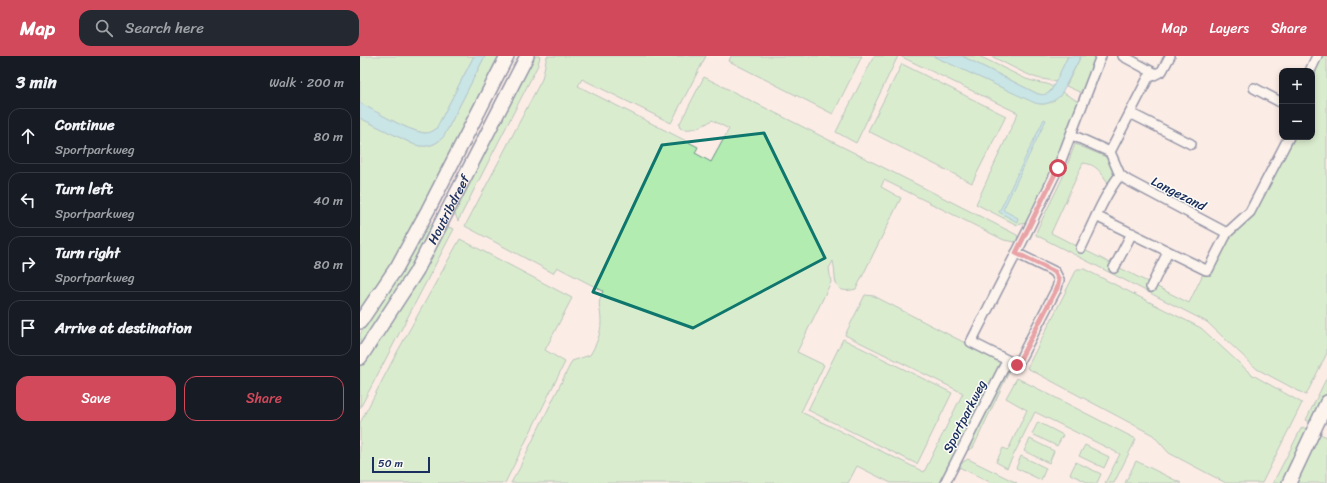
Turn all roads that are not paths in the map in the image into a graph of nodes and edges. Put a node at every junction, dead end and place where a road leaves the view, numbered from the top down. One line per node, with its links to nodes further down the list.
1 (507, 56): 25 (main road, Houtribdreef)
2 (527, 56): 26 (main road, Houtribdreef)
3 (1101, 56): 12 (street)
4 (1123, 56): 8 (street)
5 (1170, 56): 8 (street)
6 (1317, 56): 7 (street)
7 (1311, 68)
8 (1156, 74): 11 (street)
9 (1254, 88): 10 (street)
10 (1279, 101)
11 (1130, 113): 14 (street); 15 (street)
12 (1072, 134): 15 (street); 22 (street)
13 (1287, 140): 18 (street)
14 (1191, 144)
15 (1110, 152): 16 (street)
16 (1120, 175): 17 (street); 18 (street, Langezand)
17 (1096, 216): 19 (street); 20 (street)
18 (1227, 232): 21 (street)
19 (1132, 233): 21 (street); 23 (street)
20 (1081, 248)
21 (1168, 252): 24 (street)
22 (1016, 253): 27 (street); 27 (street)
23 (1114, 268)
24 (1151, 287)
25 (360, 322)
26 (360, 358)
27 (1007, 361): 30 (street, Sportparkweg)
28 (1327, 402): 31 (main road)
29 (1327, 416): 31 (main road)
30 (945, 483)
31 (1290, 483)

